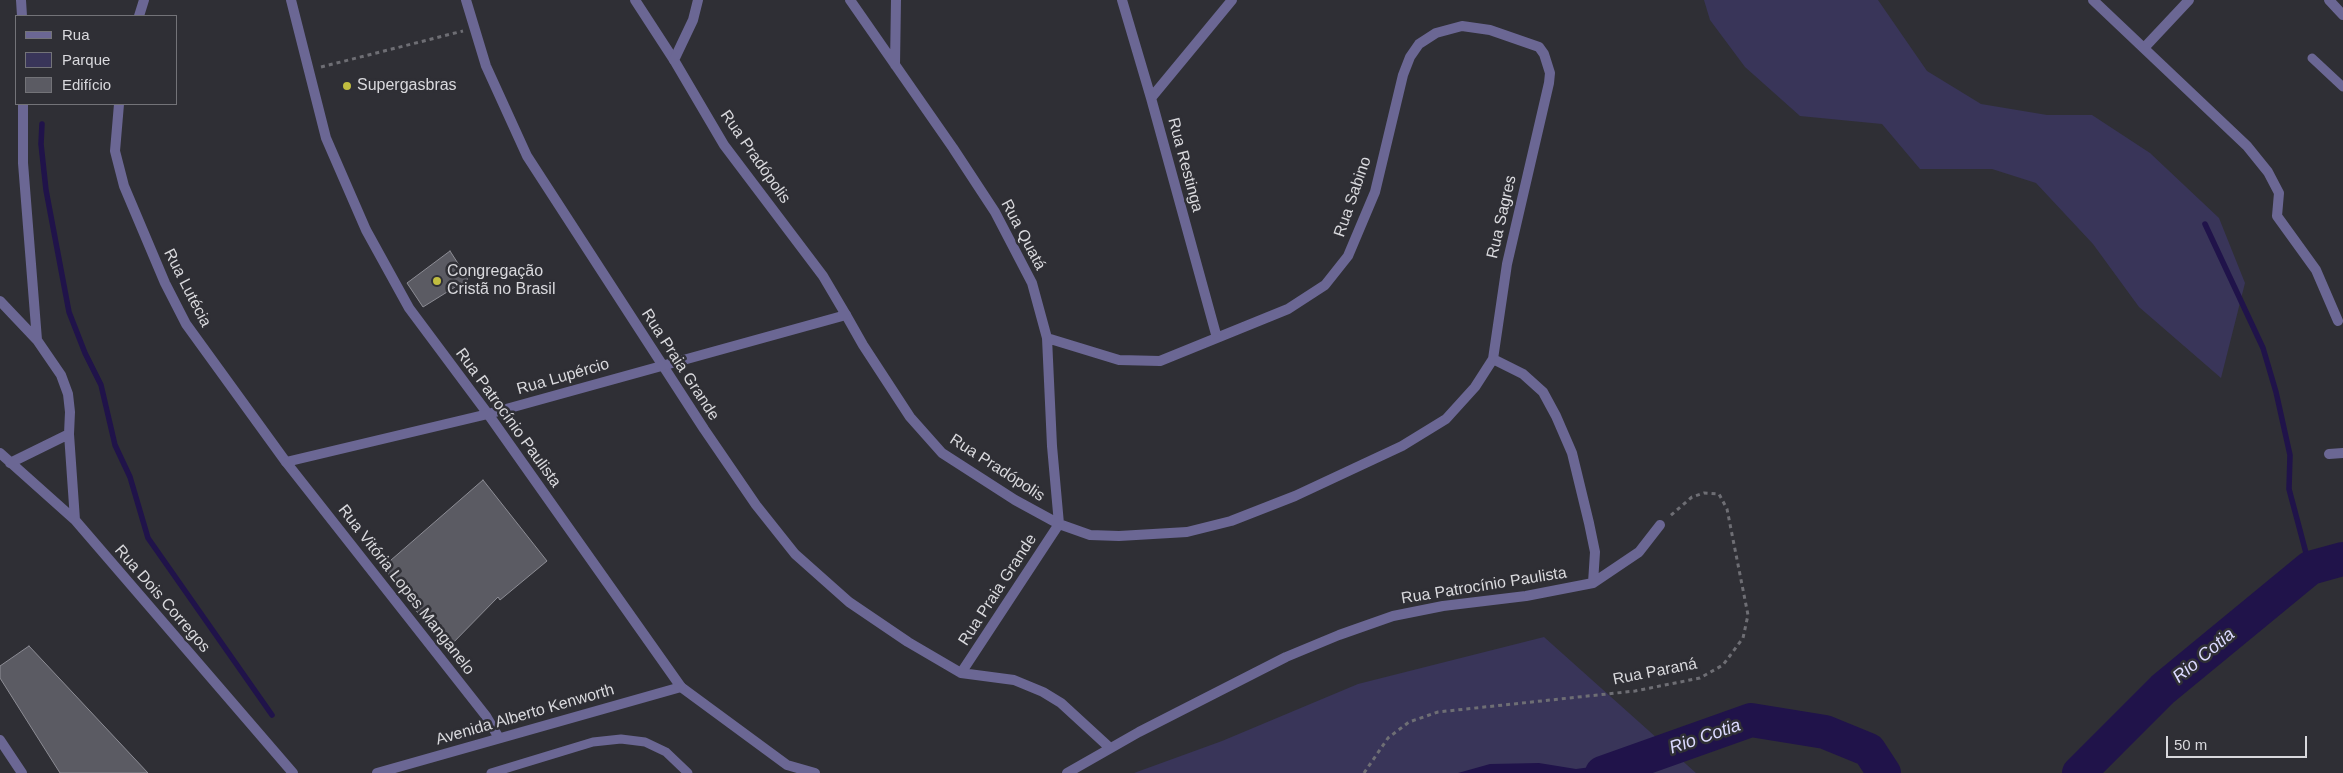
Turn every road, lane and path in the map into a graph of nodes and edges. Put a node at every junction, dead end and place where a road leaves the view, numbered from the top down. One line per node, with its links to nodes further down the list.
1 (21, 0): 14 (street)
2 (144, 0): 15 (street)
3 (291, 0): 22 (street, Rua Patrocínio Paulista)
4 (466, 0): 17 (street, Rua Praia Grande)
5 (636, 0): 20 (street, Rua Pradópolis)
6 (698, 0): 20 (street)
7 (850, 0): 21 (street, Rua Quatá)
8 (896, 0): 21 (street)
9 (1122, 0): 25 (street, Rua Restinga)
10 (1232, 0): 25 (street)
11 (2093, 0): 18 (street)
12 (2189, 0): 18 (street)
13 (2329, 0): 16 (street)
14 (22, 15)
15 (139, 15)
16 (2343, 15)
17 (473, 29): 22 (path); 35 (street, Rua Praia Grande)
18 (2144, 48): 30 (street)
19 (2312, 58): 24 (lane)
20 (674, 60): 29 (street, Rua Pradópolis)
21 (895, 65): 31 (street, Rua Quatá)
22 (308, 71): 36 (street, Rua Patrocínio Paulista)
23 (1549, 83): 32 (street, Rua Sabino); 34 (street, Rua Sagres)
24 (2343, 87)
25 (1152, 98): 32 (street, Rua Restinga)
26 (23, 105): 33 (street)
27 (119, 105): 41 (street, Rua Lutécia)
28 (0, 301): 33 (street)
29 (846, 315): 35 (street, Rua Lupércio); 44 (street, Rua Pradópolis)
30 (2338, 322)
31 (1047, 338): 32 (street, Rua Sabino); 44 (street, Rua Quatá)
32 (1216, 338)
33 (37, 340): 37 (street)
34 (1493, 358): 44 (street, Rua Pradópolis); 46 (street)
35 (664, 365): 36 (street, Rua Lupércio); 47 (street, Rua Praia Grande)
36 (488, 414): 41 (street, Rua Lupércio); 48 (street, Rua Patrocínio Paulista)
37 (69, 434): 42 (street); 43 (street)
38 (0, 453): 42 (street, Rua Dois Corregos)
39 (2343, 453): 40 (street)
40 (2329, 454)
41 (286, 462): 49 (street, Rua Vitória Lopes Manganelo)
42 (10, 463): 43 (street, Rua Dois Corregos)
43 (75, 520): 53 (street, Rua Dois Corregos)
44 (1059, 524): 47 (street, Rua Praia Grande)
45 (1660, 525): 46 (street); 59 (path, Rua Paraná)
46 (1593, 583): 51 (street, Rua Patrocínio Paulista)
47 (961, 673): 51 (street, Rua Praia Grande)
48 (681, 687): 49 (street, Avenida Alberto Kenworth); 57 (street, Rua Patrocínio Paulista)
49 (499, 738): 54 (street, Avenida Alberto Kenworth)
50 (0, 740): 52 (street)
51 (1110, 748): 58 (street, Rua Patrocínio Paulista)
52 (22, 773)
53 (293, 773)
54 (377, 773)
55 (491, 773): 56 (lane)
56 (688, 773)
57 (815, 773)
58 (1067, 773)
59 (1364, 773)

